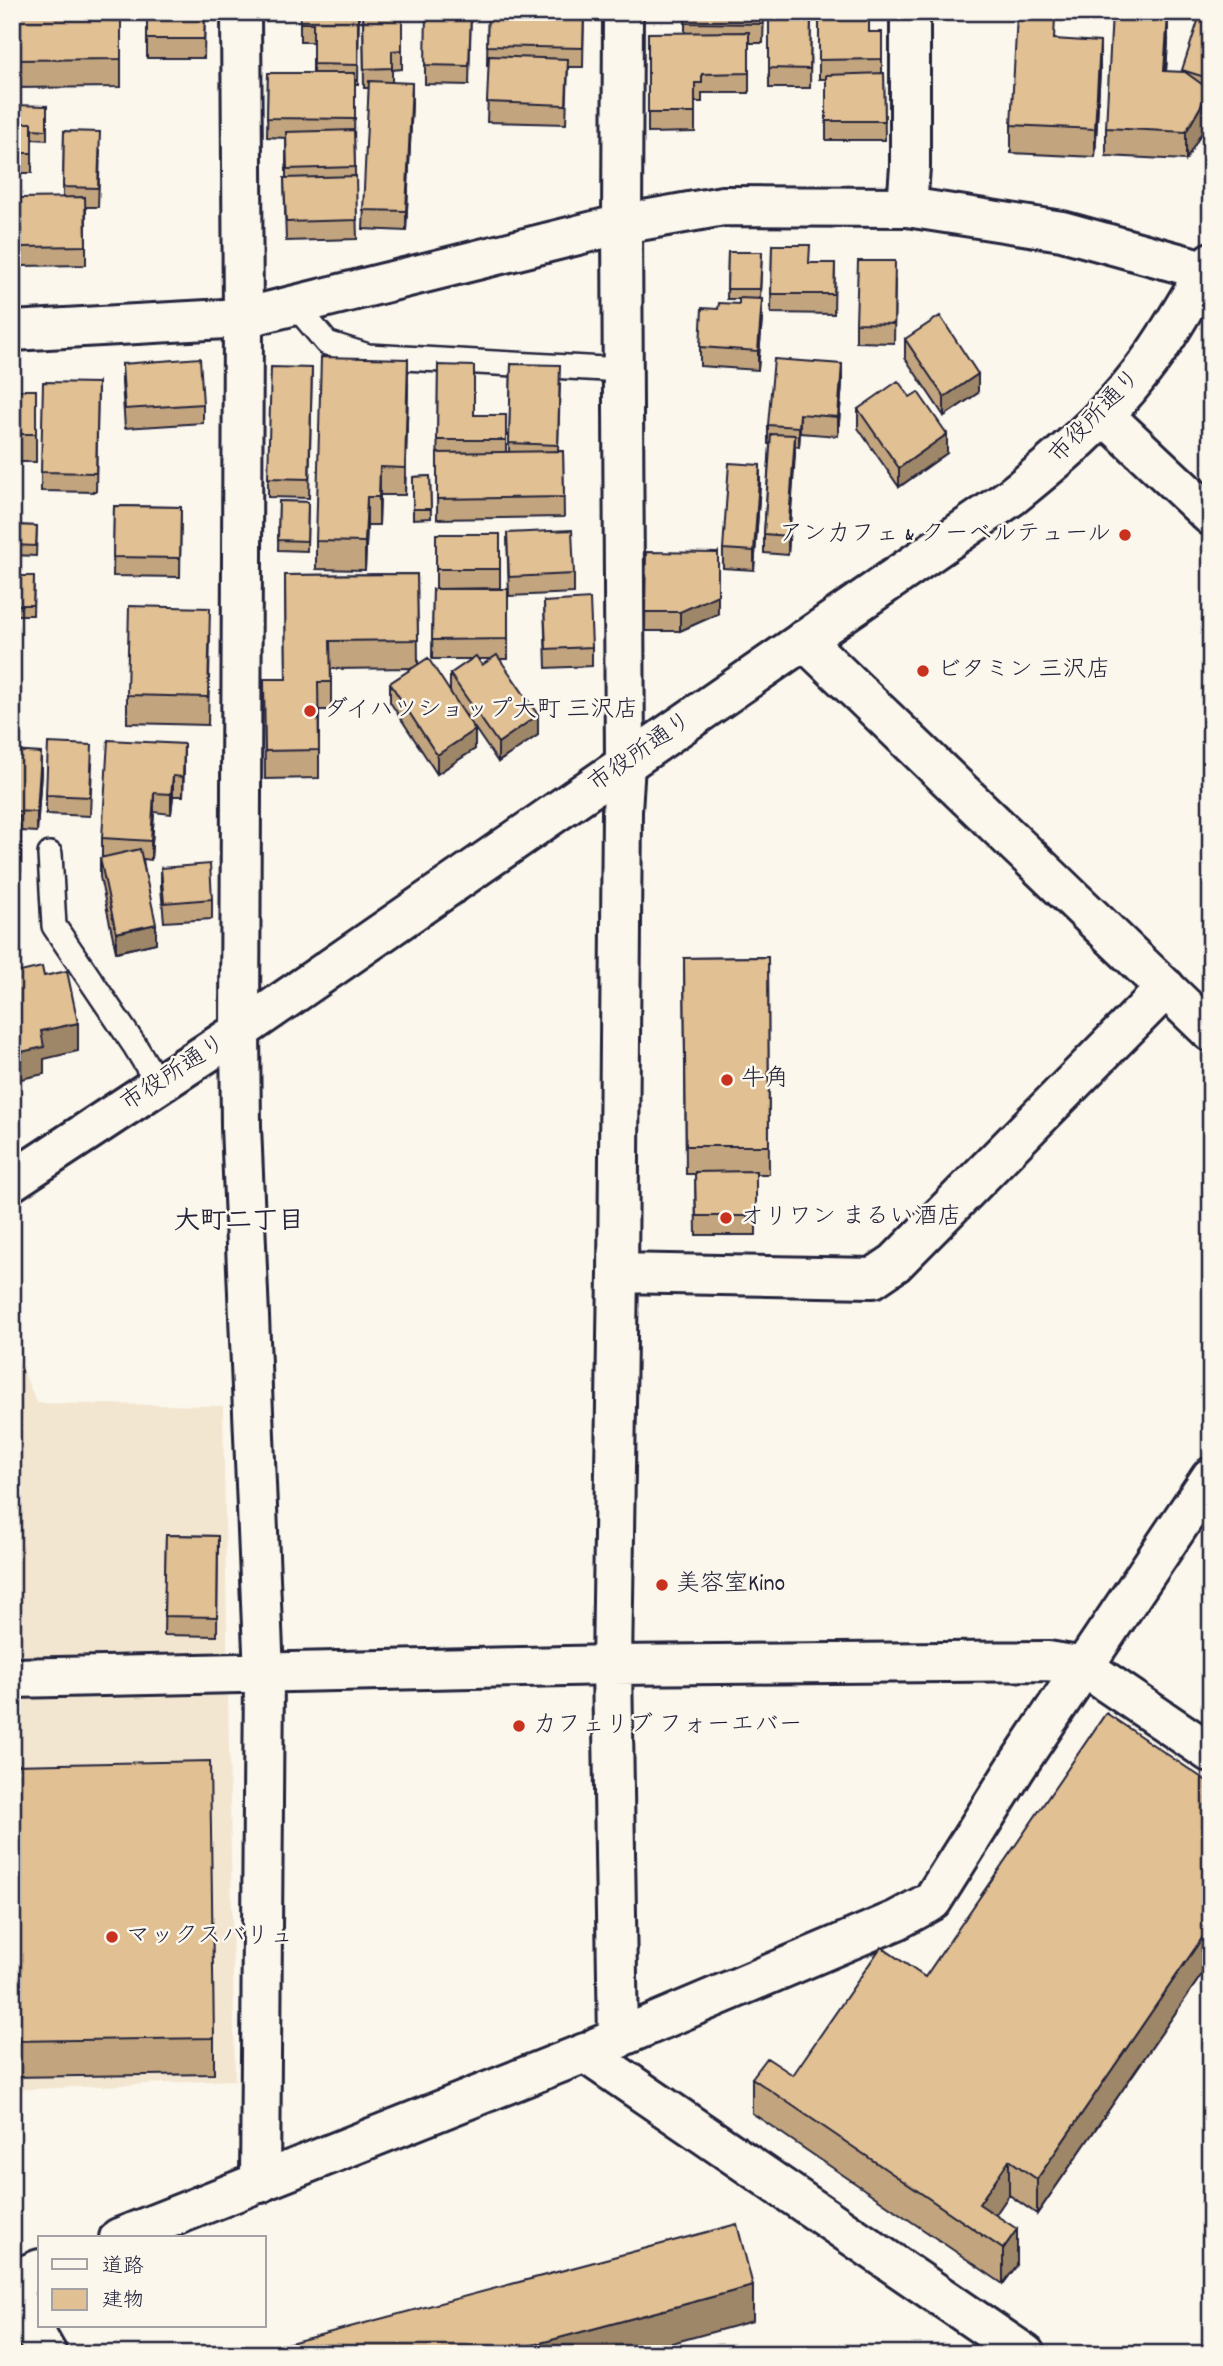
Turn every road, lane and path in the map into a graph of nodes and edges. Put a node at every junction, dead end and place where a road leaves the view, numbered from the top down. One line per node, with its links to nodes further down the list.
1 (240, 12): 8 (street)
2 (623, 12): 5 (street)
3 (910, 12): 4 (street)
4 (907, 207): 5 (street); 6 (street)
5 (622, 224): 7 (street); 10 (street)
6 (1209, 268): 11 (street, 市役所通り)
7 (295, 305): 8 (street); 10 (lane)
8 (243, 318): 9 (street); 17 (street)
9 (12, 331)
10 (623, 370): 14 (street)
11 (1105, 415): 12 (street); 13 (street, 市役所通り)
12 (1211, 516)
13 (804, 640): 14 (street, 市役所通り); 16 (street)
14 (625, 764): 17 (street, 市役所通り); 21 (street)
15 (50, 854): 19 (lane)
16 (1166, 988): 18 (street); 21 (street)
17 (240, 1031): 19 (street, 市役所通り); 25 (street)
18 (1211, 1032)
19 (158, 1084): 20 (street, 市役所通り)
20 (12, 1181)
21 (618, 1273): 23 (street)
22 (1211, 1477): 24 (street)
23 (612, 1665): 24 (street); 25 (street); 28 (street)
24 (1084, 1667): 27 (street); 28 (street)
25 (264, 1674): 26 (street); 29 (street)
26 (12, 1678)
27 (1211, 1753)
28 (602, 2046): 29 (street); 35 (street)
29 (260, 2183): 30 (street)
30 (124, 2236)
31 (38, 2270): 32 (street)
32 (12, 2281)
33 (12, 2293): 34 (street)
34 (47, 2354)
35 (1026, 2354)

